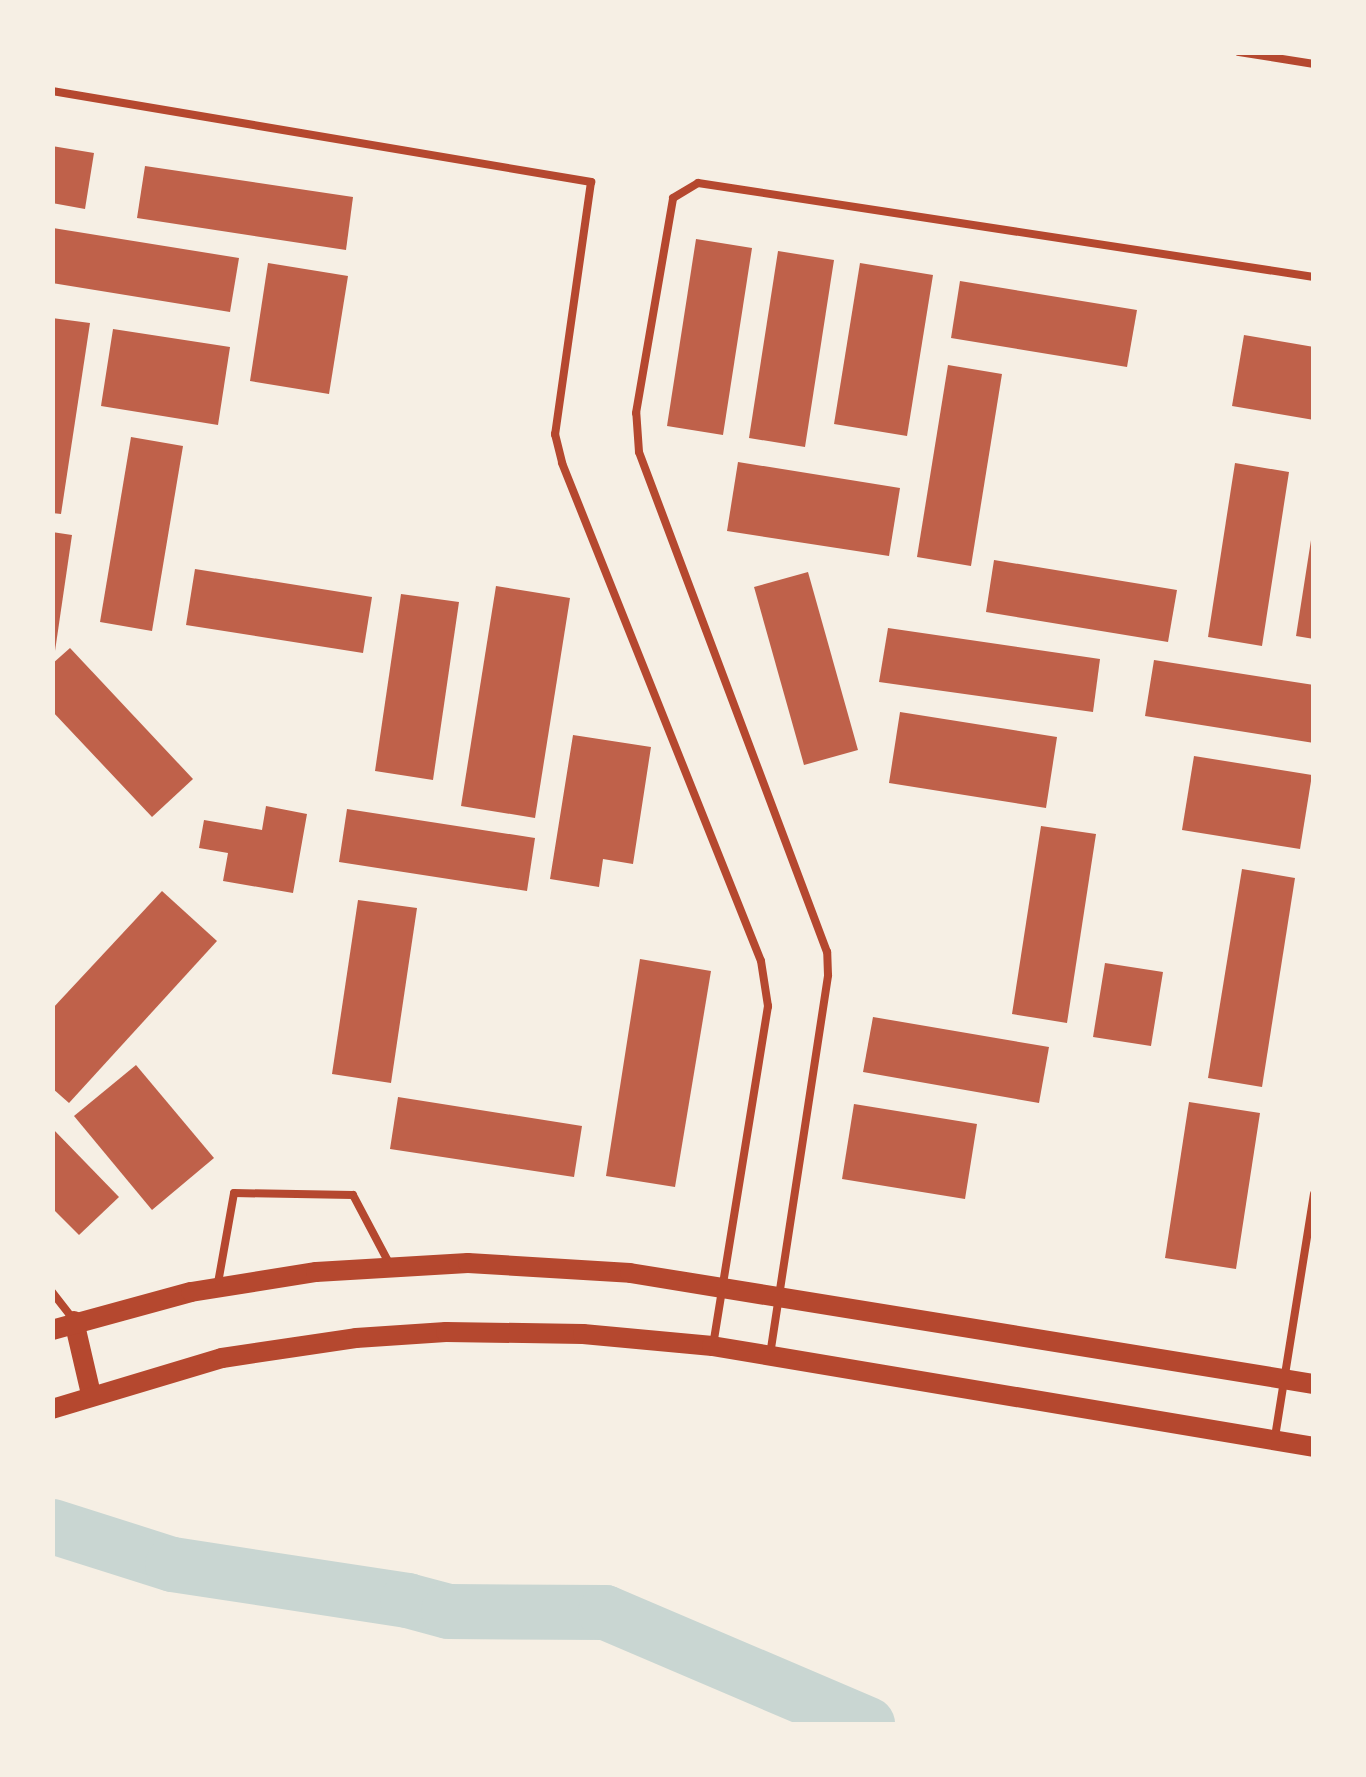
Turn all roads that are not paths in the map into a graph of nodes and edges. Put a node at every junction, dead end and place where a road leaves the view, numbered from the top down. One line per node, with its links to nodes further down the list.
1 (1239, 52): 2 (lane)
2 (1314, 64)
3 (52, 91): 7 (lane)
4 (1314, 277): 10 (lane)
5 (1314, 1194): 15 (lane)
6 (390, 1265): 7 (main road); 8 (main road); 8 (lane)
7 (722, 1287): 10 (main road); 13 (lane)
8 (217, 1288): 11 (main road)
9 (52, 1292): 11 (lane)
10 (779, 1296): 14 (lane); 15 (main road)
11 (74, 1321): 12 (main road); 17 (main road)
12 (52, 1330)
13 (712, 1346): 14 (main road); 17 (main road)
14 (770, 1356): 19 (main road)
15 (1284, 1379): 16 (main road); 19 (lane)
16 (1314, 1384)
17 (91, 1394): 18 (main road)
18 (52, 1409)
19 (1274, 1440): 20 (main road)
20 (1314, 1447)

